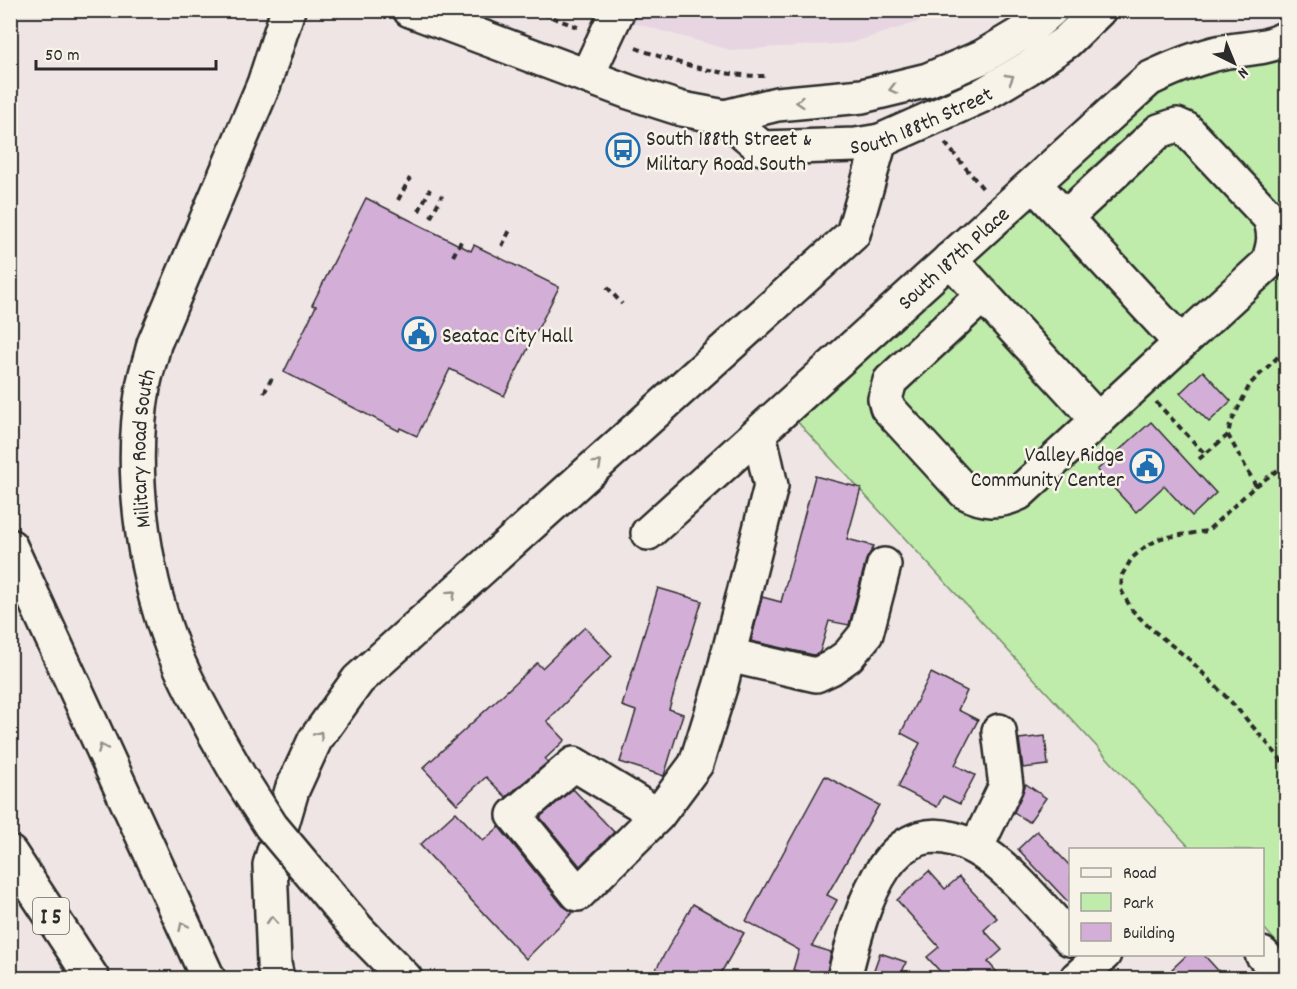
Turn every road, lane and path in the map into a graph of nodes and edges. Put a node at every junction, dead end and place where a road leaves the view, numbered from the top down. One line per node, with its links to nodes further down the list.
1 (288, 10): 59 (main road, Military Road South, bridge)
2 (410, 10): 10 (main road, South 188th Street)
3 (533, 10): 7 (path)
4 (618, 10): 10 (main road)
5 (1051, 10): 12 (main road, South 188th Street, one-way to 12)
6 (1099, 10): 13 (main road, South 188th Street, one-way to 6)
7 (584, 30)
8 (1287, 38): 16 (main road, South 187th Place)
9 (636, 48): 11 (path)
10 (587, 76): 12 (main road, South 188th Street)
11 (772, 76)
12 (726, 117): 13 (main road, South 188th Street)
13 (880, 141): 58 (main road, one-way to 13)
14 (943, 142): 18 (path)
15 (410, 178): 20 (path)
16 (1034, 184): 23 (main road); 28 (main road, South 187th Place)
17 (430, 189): 21 (path)
18 (987, 193)
19 (442, 195): 22 (path)
20 (398, 200)
21 (419, 211)
22 (431, 217)
23 (1065, 218): 32 (main road); 32 (main road)
24 (511, 228): 26 (path)
25 (463, 238): 27 (path)
26 (502, 246)
27 (453, 256)
28 (950, 260): 30 (main road); 39 (main road, South 187th Place)
29 (608, 287): 31 (path)
30 (983, 295): 38 (main road); 38 (main road)
31 (622, 304)
32 (1181, 343): 36 (main road)
33 (1286, 350): 34 (path); 40 (path)
34 (1287, 366)
35 (273, 376): 37 (path)
36 (1138, 382): 38 (main road); 41 (path)
37 (264, 393)
38 (1098, 420)
39 (759, 433): 45 (main road, South 187th Place); 48 (main road)
40 (1228, 435): 41 (path); 44 (path)
41 (1205, 454): 42 (path)
42 (1199, 459)
43 (1287, 464): 44 (path)
44 (1256, 486): 50 (path)
45 (648, 533)
46 (10, 546): 57 (main road, one-way to 46)
47 (884, 565): 48 (main road)
48 (728, 655): 51 (main road)
49 (999, 731): 52 (main road)
50 (1287, 769)
51 (658, 815)
52 (976, 848): 54 (main road); 60 (main road)
53 (10, 853): 56 (main road, I 5)
54 (1069, 937)
55 (1264, 955): 61 (main road)
56 (92, 978)
57 (208, 978)
58 (277, 978)
59 (405, 978)
60 (844, 978)
61 (1285, 978)

